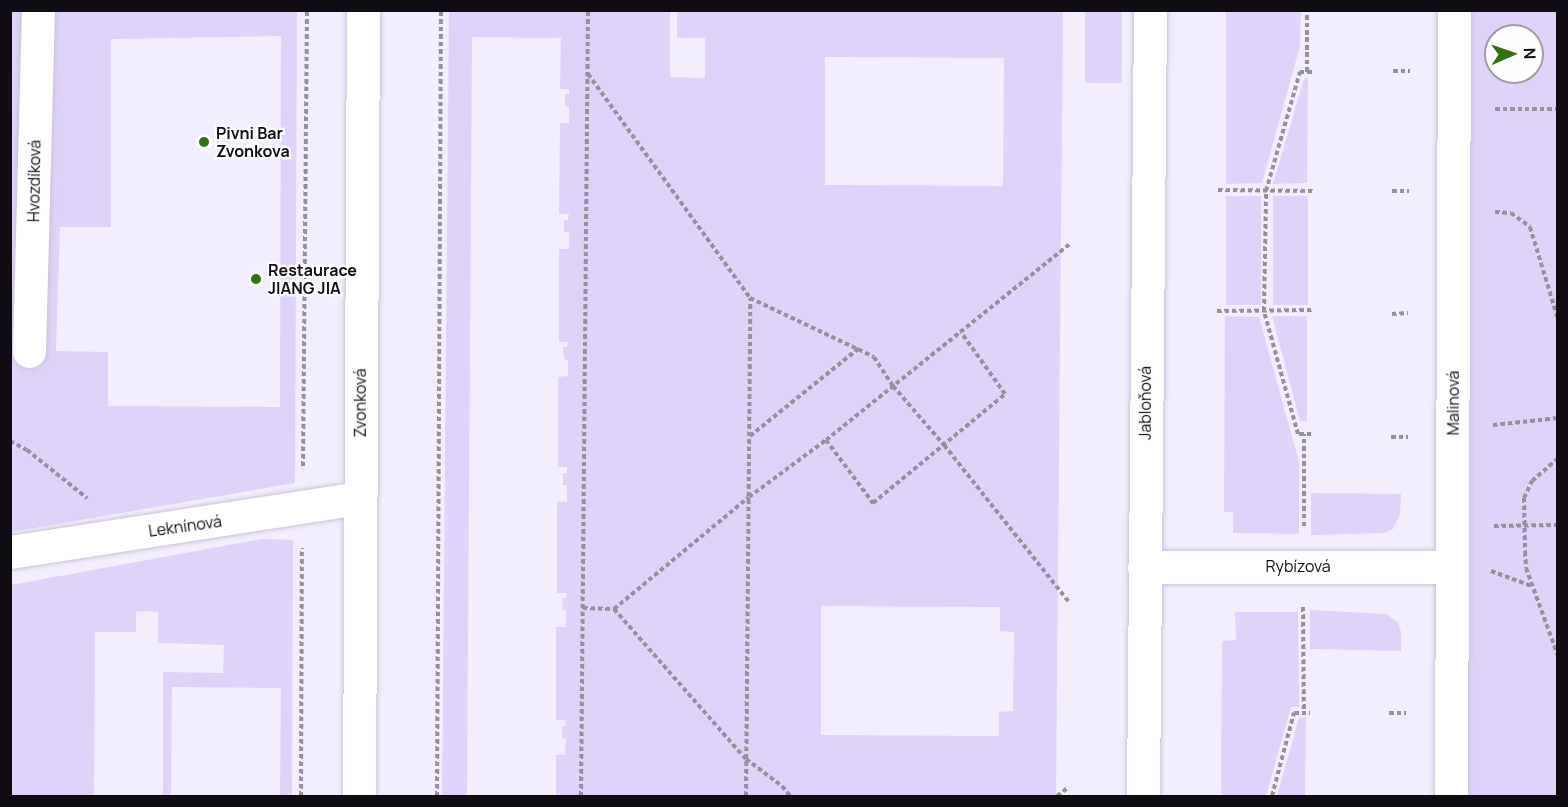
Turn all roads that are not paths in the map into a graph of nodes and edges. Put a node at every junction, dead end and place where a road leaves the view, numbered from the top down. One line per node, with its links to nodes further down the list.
1 (38, 10): 5 (street, Hvozdíková)
2 (363, 10): 6 (street, Zvonková)
3 (1150, 10): 8 (street, Jabloňová)
4 (1455, 10): 9 (street, Malinová)
5 (29, 351)
6 (359, 498): 7 (street, Leknínová); 10 (street, Zvonková)
7 (10, 552)
8 (1144, 567): 9 (street, Rybízová); 11 (street, Jabloňová)
9 (1452, 567): 12 (street, Malinová)
10 (359, 796)
11 (1143, 796)
12 (1451, 796)

